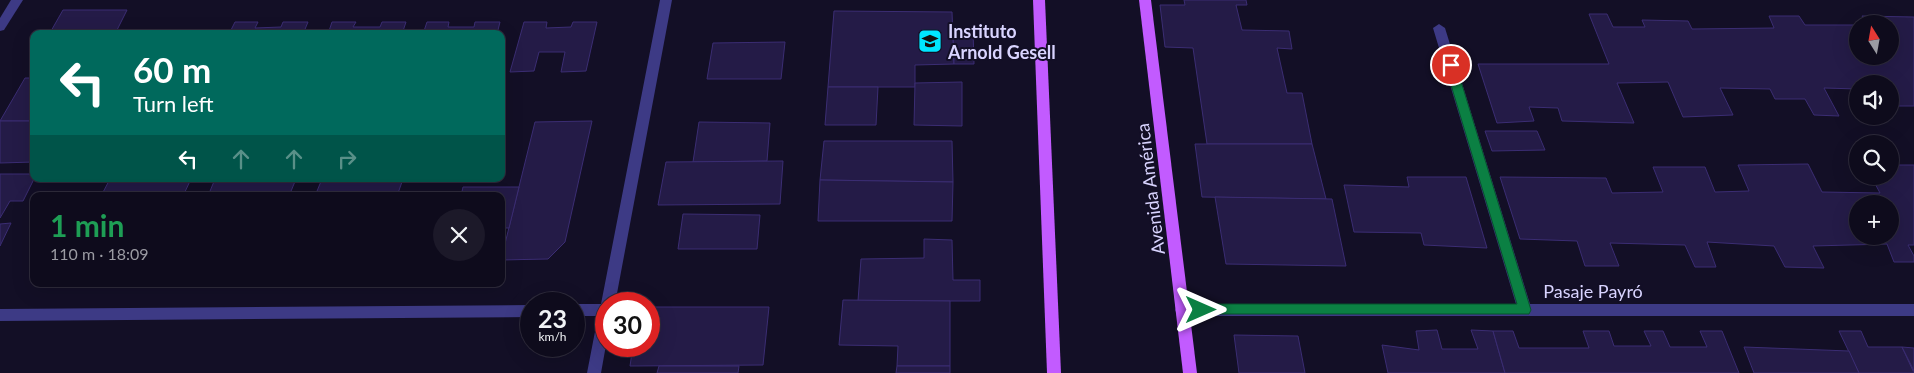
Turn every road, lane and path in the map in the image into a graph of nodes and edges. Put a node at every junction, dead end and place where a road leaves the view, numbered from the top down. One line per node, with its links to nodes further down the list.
1 (17, 0): 5 (street)
2 (666, 0): 7 (street)
3 (1039, 0): 15 (main road)
4 (1144, 0): 8 (main road, Avenida América)
5 (0, 27)
6 (1439, 28): 9 (street)
7 (610, 292)
8 (1182, 310): 9 (street, Pasaje Payró); 16 (main road, Avenida América)
9 (1525, 310): 10 (street, Pasaje Payró)
10 (1914, 310)
11 (520, 311): 12 (street)
12 (0, 315)
13 (597, 357): 14 (street)
14 (594, 373)
15 (1054, 373)
16 (1190, 373)

